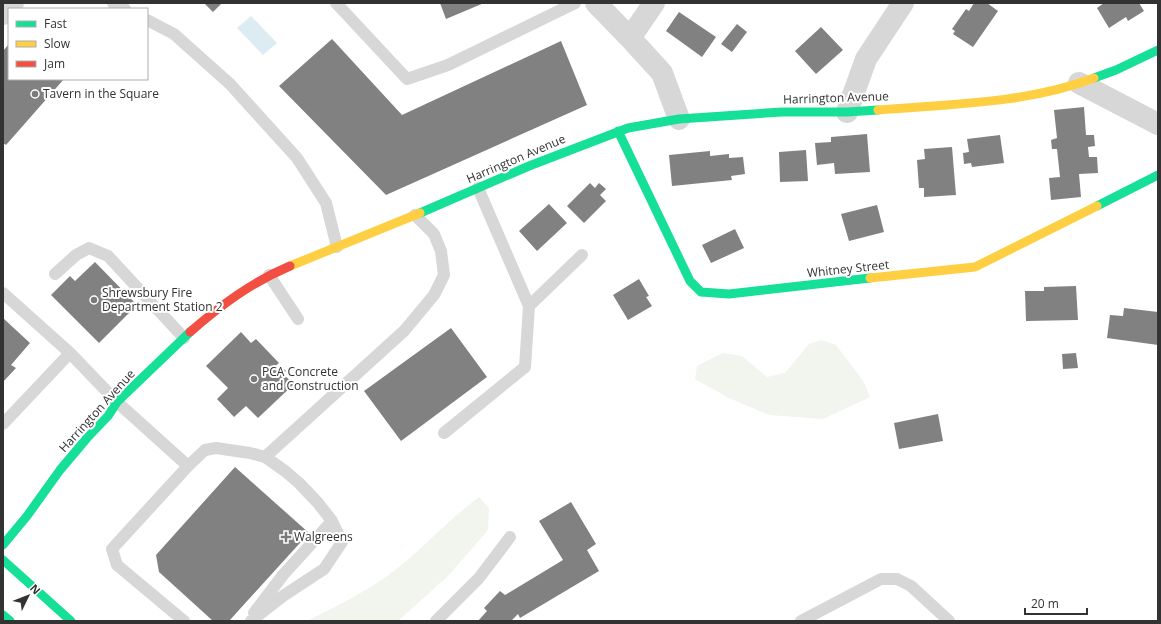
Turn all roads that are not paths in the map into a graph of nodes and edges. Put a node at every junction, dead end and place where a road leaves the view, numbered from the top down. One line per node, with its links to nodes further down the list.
1 (113, 3): 7 (lane)
2 (336, 3): 3 (lane)
3 (575, 3)
4 (596, 3): 9 (street)
5 (654, 3): 9 (street)
6 (903, 3): 12 (street)
7 (123, 8)
8 (148, 21): 19 (lane)
9 (630, 38): 13 (street)
10 (1158, 50): 11 (main road, Harrington Avenue)
11 (1079, 83): 12 (main road, Harrington Avenue); 14 (street)
12 (847, 112): 13 (main road, Harrington Avenue)
13 (679, 119): 15 (main road, Harrington Avenue)
14 (1158, 124)
15 (618, 131): 16 (main road, Whitney Street); 17 (main road, Harrington Avenue)
16 (1158, 175)
17 (478, 188): 18 (main road, Harrington Avenue); 24 (lane)
18 (415, 215): 19 (main road, Harrington Avenue); 31 (lane)
19 (337, 247): 22 (main road, Harrington Avenue)
20 (582, 255): 24 (lane)
21 (55, 274): 26 (lane)
22 (269, 275): 25 (lane); 26 (main road, Harrington Avenue)
23 (5, 296): 27 (lane)
24 (529, 306): 30 (lane)
25 (298, 319)
26 (184, 338): 28 (main road, Harrington Avenue)
27 (70, 353): 28 (lane); 29 (lane)
28 (117, 402): 32 (lane); 35 (main road, Harrington Avenue)
29 (3, 424)
30 (444, 433)
31 (265, 458): 32 (lane); 33 (lane)
32 (188, 466): 40 (lane)
33 (332, 521): 41 (lane); 41 (lane)
34 (510, 537): 42 (lane)
35 (3, 545)
36 (3, 560): 39 (main road)
37 (3, 615): 38 (main road)
38 (10, 621)
39 (71, 621)
40 (184, 621)
41 (250, 621)
42 (436, 621)
43 (801, 621): 44 (lane)
44 (949, 621)

